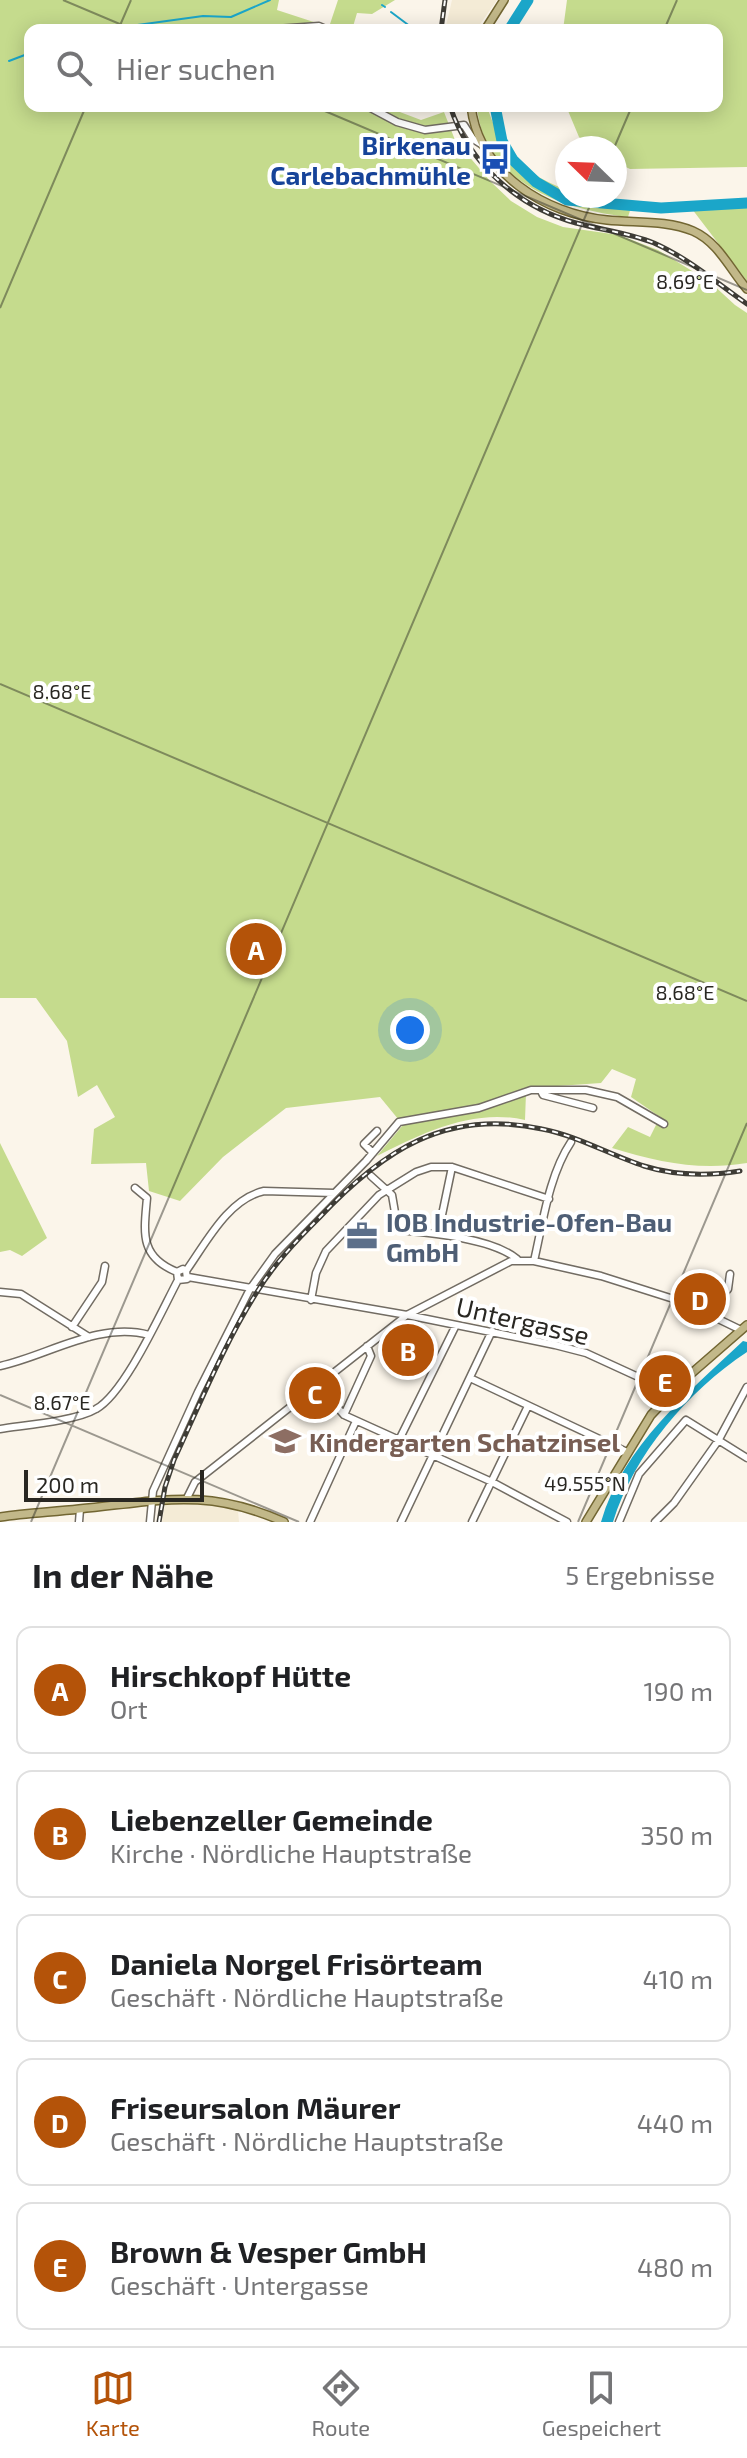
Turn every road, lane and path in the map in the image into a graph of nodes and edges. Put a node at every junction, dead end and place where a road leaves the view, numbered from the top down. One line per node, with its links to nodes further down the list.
1 (504, 0): 2 (main road)
2 (489, 24)
3 (378, 112): 5 (street)
4 (472, 112): 5 (main road)
5 (484, 146): 6 (main road)
6 (747, 289)
7 (541, 1091): 8 (street); 9 (street); 12 (street)
8 (593, 1108)
9 (664, 1124)
10 (377, 1131): 12 (street)
11 (571, 1142): 18 (street)
12 (373, 1153): 17 (street)
13 (452, 1167): 16 (street); 18 (street); 19 (street)
14 (371, 1176): 16 (street)
15 (135, 1188): 25 (street)
16 (386, 1190): 19 (street); 28 (street)
17 (334, 1193): 23 (street); 26 (street)
18 (549, 1199): 21 (street)
19 (438, 1234): 20 (street)
20 (517, 1259): 21 (street); 29 (street)
21 (534, 1261): 30 (street)
22 (105, 1266): 32 (street)
23 (187, 1274): 25 (street, Untergasse); 26 (street, Untergasse)
24 (730, 1274): 30 (street)
25 (177, 1276): 35 (street)
26 (250, 1289): 28 (street, Untergasse); 54 (street)
27 (0, 1292): 32 (street)
28 (311, 1300): 29 (street, Untergasse)
29 (407, 1315): 31 (street, Untergasse); 37 (street)
30 (715, 1318): 33 (street)
31 (456, 1325): 34 (street, Untergasse); 47 (street)
32 (72, 1327): 36 (street)
33 (745, 1330): 42 (main road)
34 (492, 1331): 39 (street); 42 (street, Untergasse)
35 (149, 1335): 36 (street); 46 (street)
36 (89, 1337): 38 (street)
37 (367, 1346): 40 (street); 44 (street)
38 (0, 1366)
39 (470, 1378): 43 (street); 50 (street)
40 (318, 1385): 44 (street); 53 (street)
41 (747, 1387): 48 (street)
42 (671, 1392): 49 (main road)
43 (528, 1406): 49 (street); 52 (street)
44 (344, 1415): 45 (street)
45 (356, 1421): 47 (street); 61 (street)
46 (0, 1429)
47 (399, 1440): 50 (street)
48 (718, 1441): 51 (street); 66 (street); 67 (street)
49 (627, 1452): 65 (main road)
50 (433, 1456): 52 (street); 62 (street)
51 (747, 1458)
52 (492, 1482): 63 (street); 64 (street)
53 (187, 1498): 54 (main road); 60 (main road)
54 (151, 1501): 55 (main road); 59 (street)
55 (80, 1509): 57 (main road); 58 (street)
56 (0, 1517): 57 (main road)
57 (9, 1519)
58 (79, 1522)
59 (150, 1522)
60 (284, 1522)
61 (310, 1522)
62 (401, 1522)
63 (472, 1522)
64 (567, 1522)
65 (586, 1522)
66 (619, 1522)
67 (655, 1522)

